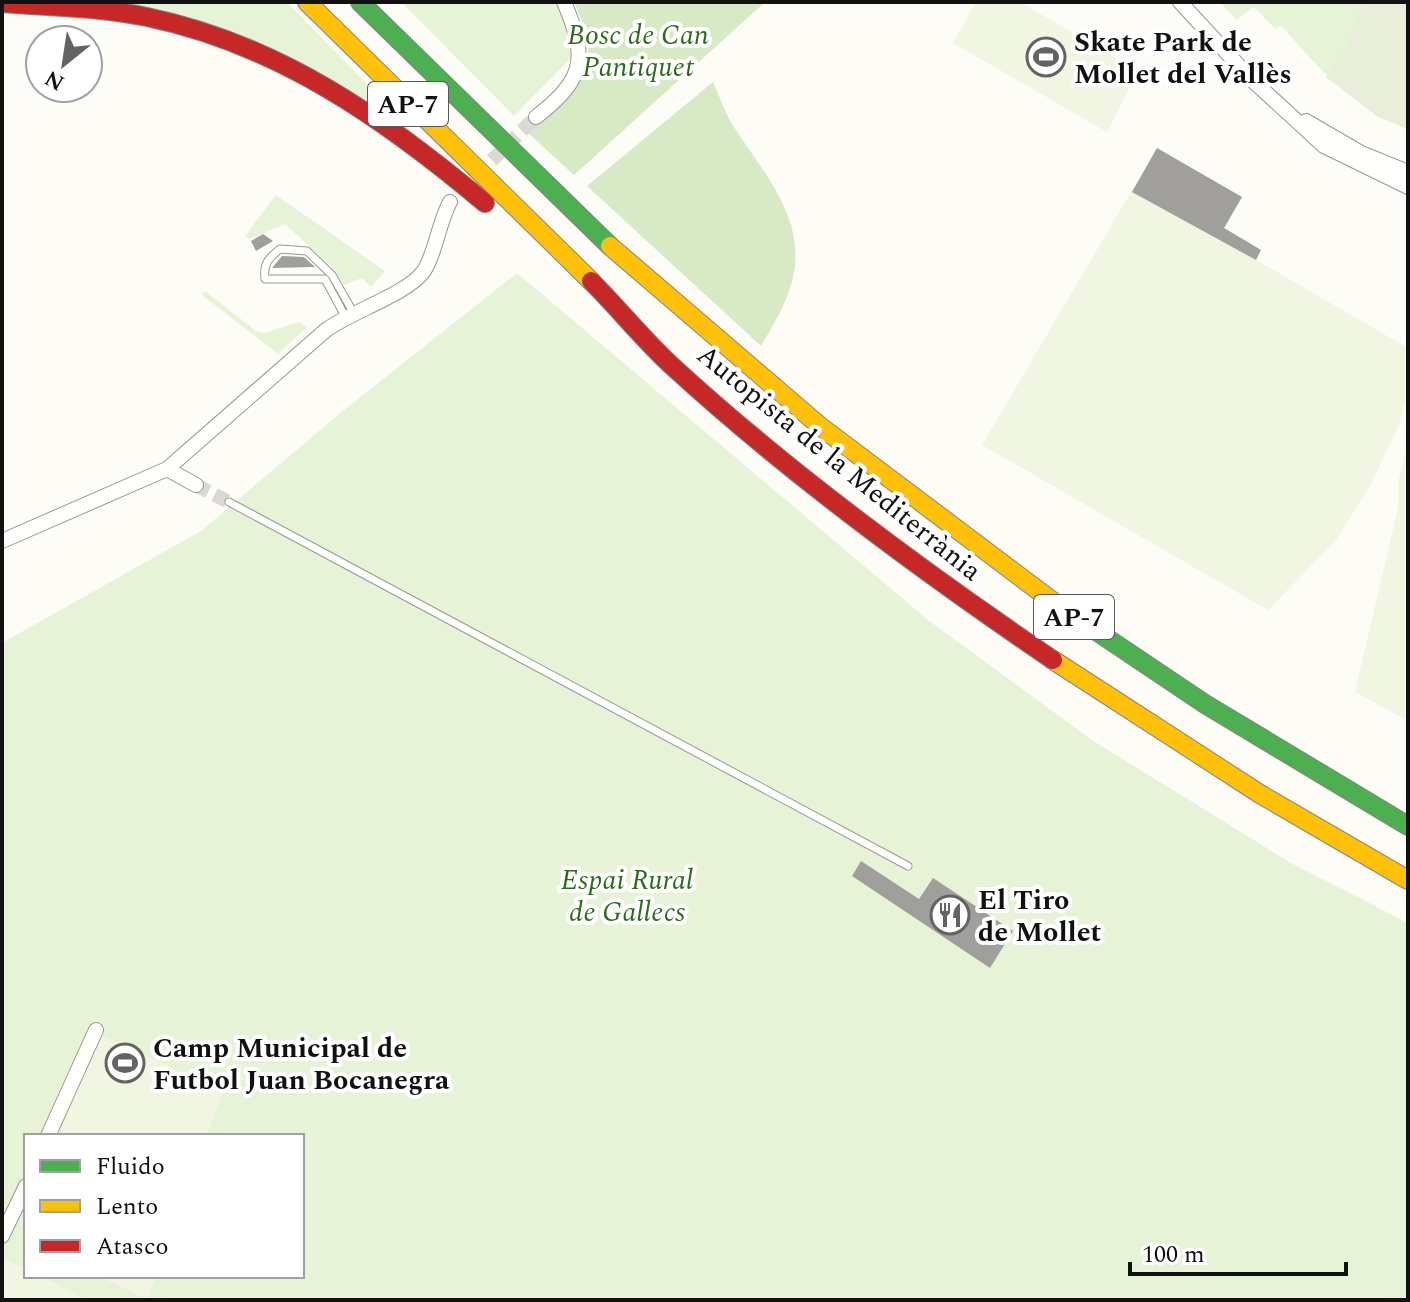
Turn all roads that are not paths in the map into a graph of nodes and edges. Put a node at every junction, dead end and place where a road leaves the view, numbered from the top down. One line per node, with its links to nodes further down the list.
1 (307, 2): 15 (highway, Autopista de la Mediterrània / AP-7)
2 (360, 2): 11 (highway, Autopista de la Mediterrània / AP-7)
3 (379, 2): 11 (highway)
4 (564, 2): 10 (street)
5 (1180, 2): 9 (street)
6 (2, 3): 7 (highway)
7 (105, 12): 8 (highway); 15 (highway)
8 (2, 17)
9 (1281, 107): 12 (street); 13 (street)
10 (536, 117)
11 (509, 149): 21 (highway, Autopista de la Mediterrània / AP-7)
12 (1408, 172)
13 (1408, 187)
14 (450, 202): 16 (street)
15 (505, 210): 23 (highway, Autopista de la Mediterrània / AP-7)
16 (349, 314): 16 (lane); 17 (street)
17 (167, 469): 18 (street); 20 (street)
18 (196, 485)
19 (229, 502): 22 (lane)
20 (2, 541)
21 (1408, 826)
22 (908, 866)
23 (1408, 880)
24 (96, 1030): 25 (street)
25 (49, 1134)
26 (24, 1190): 27 (street)
27 (2, 1236)

